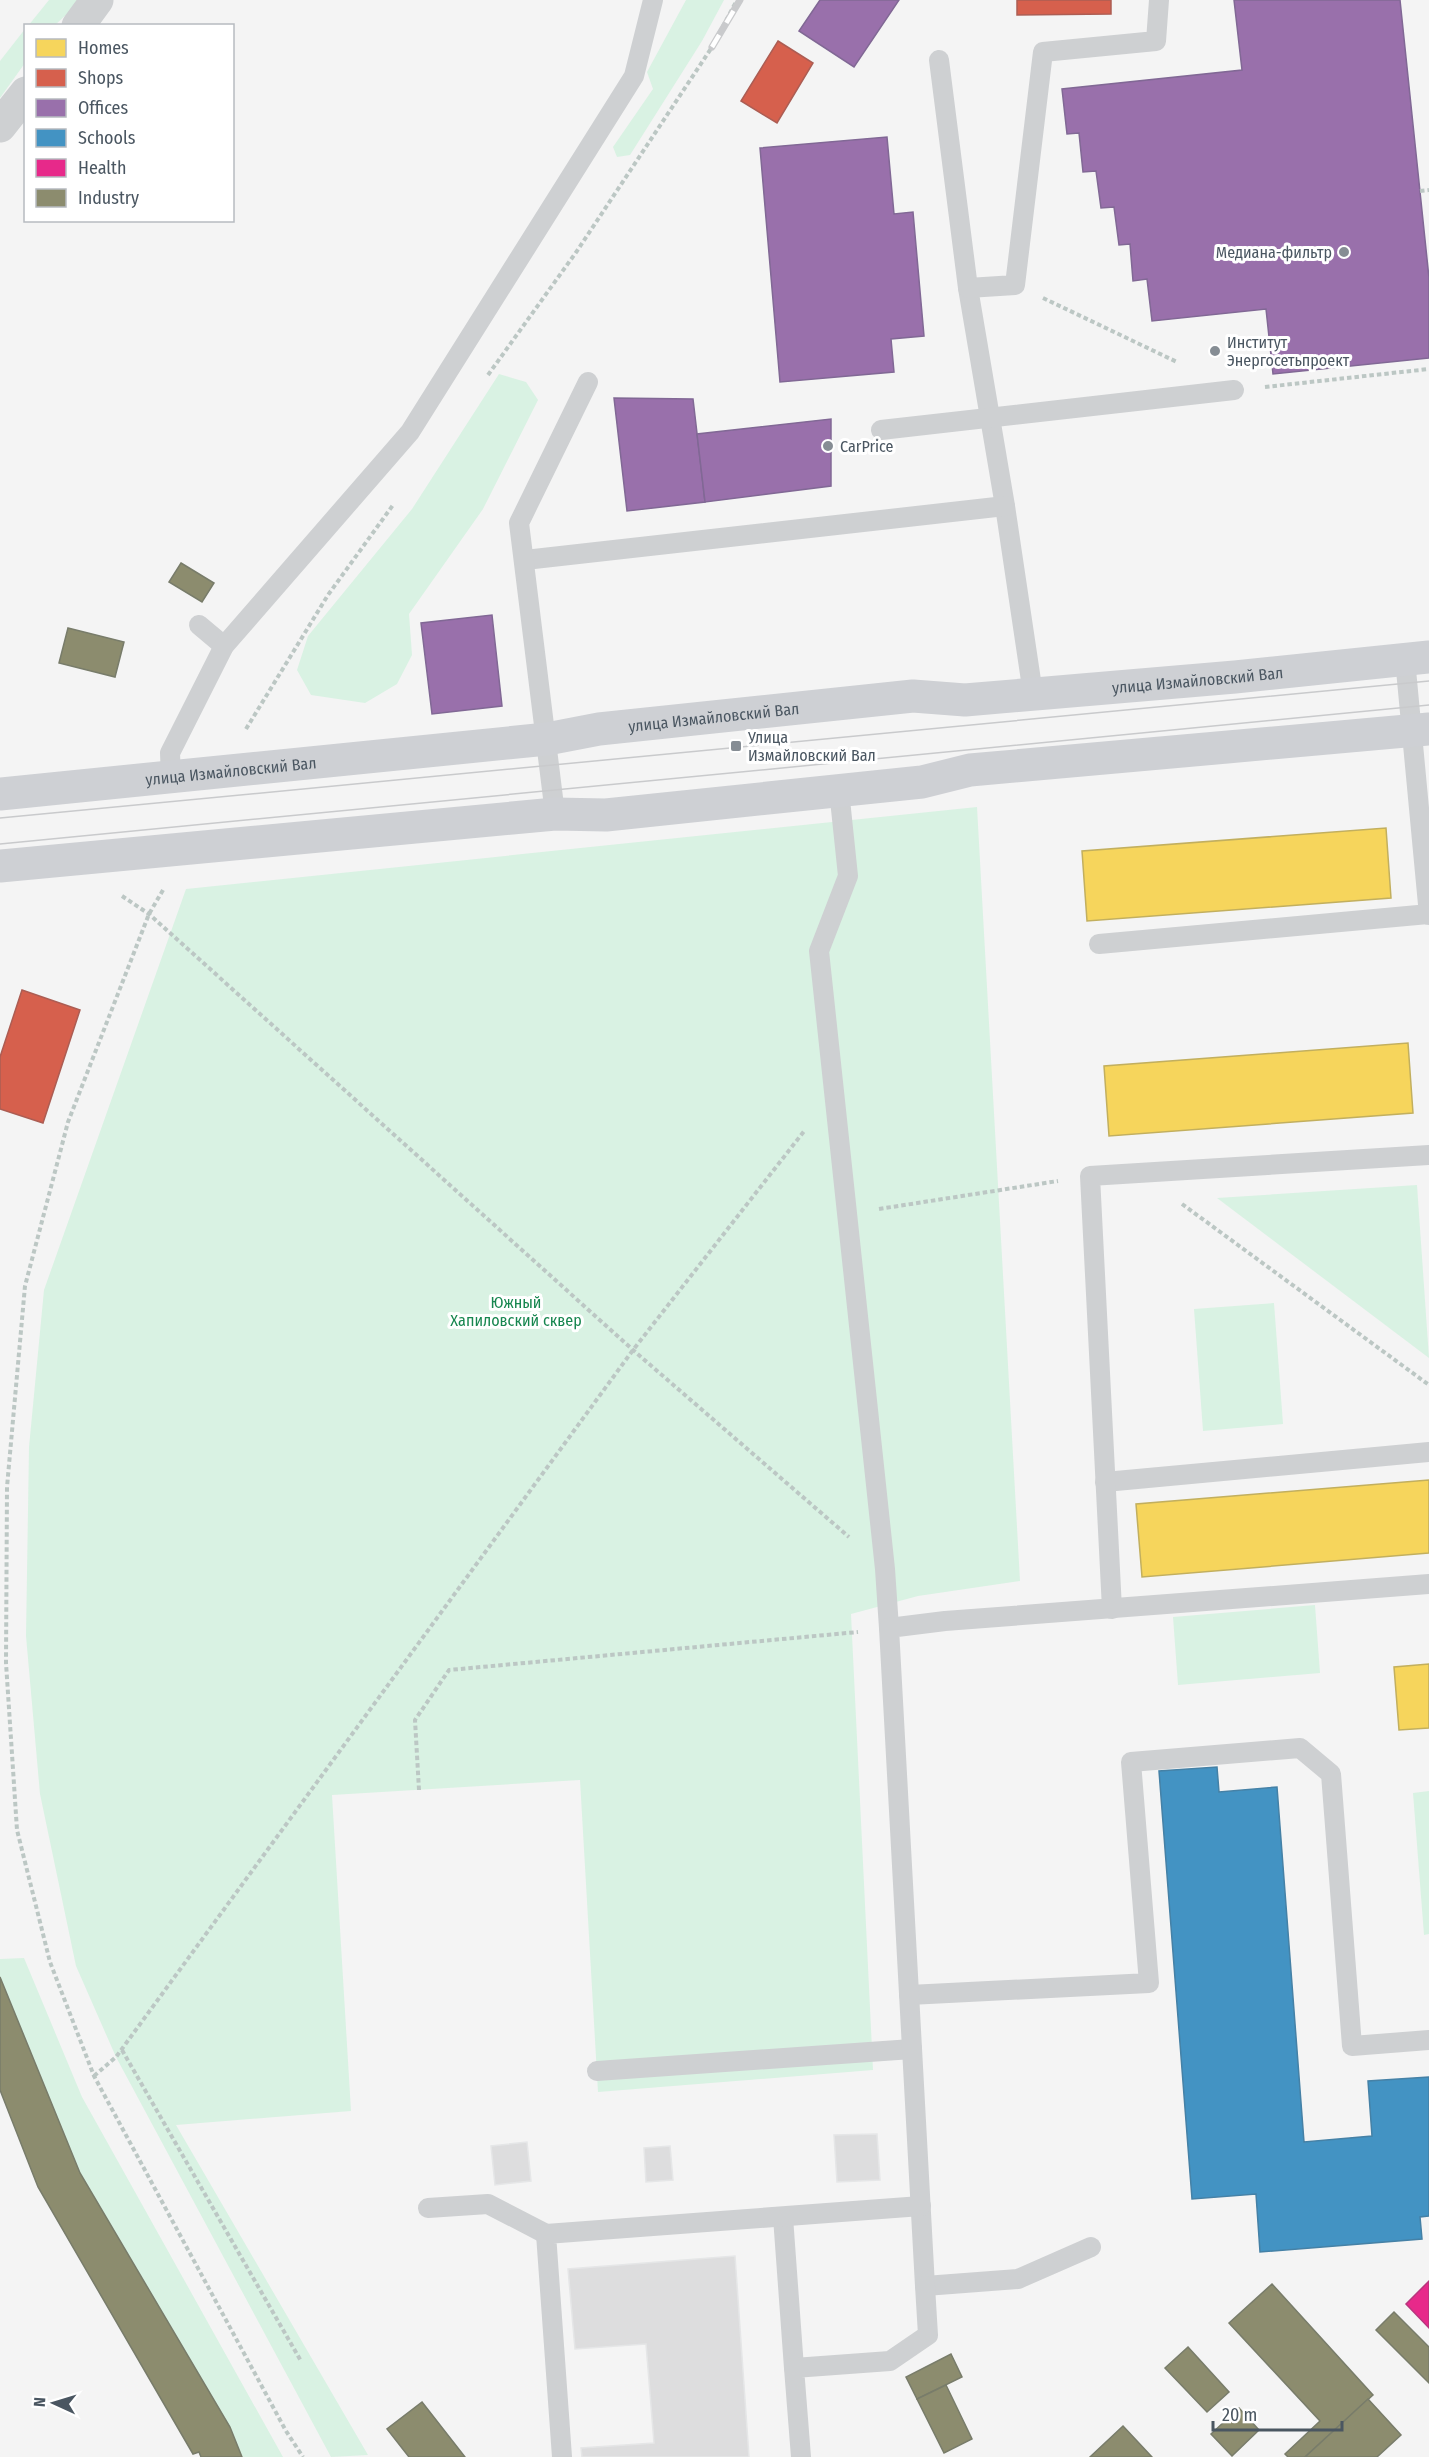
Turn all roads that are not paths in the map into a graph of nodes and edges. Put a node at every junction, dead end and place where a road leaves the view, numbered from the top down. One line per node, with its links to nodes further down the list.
1 (97, 0): 4 (street)
2 (653, 0): 16 (lane)
3 (1159, 0): 8 (lane)
4 (79, 24)
5 (939, 60): 8 (lane)
6 (24, 96): 7 (street)
7 (0, 126)
8 (968, 288): 11 (lane)
9 (588, 382): 14 (lane)
10 (1234, 390): 11 (lane)
11 (989, 419): 12 (lane); 13 (lane)
12 (881, 430)
13 (1005, 506): 14 (lane); 18 (lane)
14 (525, 560): 20 (lane)
15 (199, 625): 16 (lane)
16 (224, 646): 21 (lane)
17 (1417, 658): 18 (main road, улица Измайловский Вал); 19 (lane)
18 (1033, 694): 20 (main road, улица Измайловский Вал)
19 (1420, 730): 22 (main road); 26 (lane)
20 (547, 739): 21 (main road, улица Измайловский Вал); 24 (lane)
21 (171, 777): 23 (main road, улица Измайловский Вал)
22 (839, 790): 24 (main road); 34 (lane)
23 (0, 794)
24 (555, 814): 25 (main road)
25 (0, 866)
26 (1428, 892): 27 (lane)
27 (1429, 914): 28 (lane)
28 (1099, 944)
29 (1429, 1155): 31 (lane)
30 (1429, 1452): 31 (lane)
31 (1106, 1482): 33 (lane)
32 (1429, 1584): 33 (lane)
33 (1112, 1609): 34 (lane)
34 (889, 1628): 35 (lane)
35 (909, 1995): 36 (lane); 37 (lane)
36 (1429, 2040)
37 (912, 2049): 38 (lane); 39 (lane)
38 (597, 2071)
39 (921, 2206): 41 (lane); 44 (lane)
40 (428, 2208): 42 (lane)
41 (783, 2217): 42 (lane); 45 (lane)
42 (546, 2234): 46 (lane)
43 (1091, 2247): 44 (lane)
44 (925, 2286): 45 (lane)
45 (794, 2368): 47 (lane)
46 (562, 2457)
47 (801, 2457)

